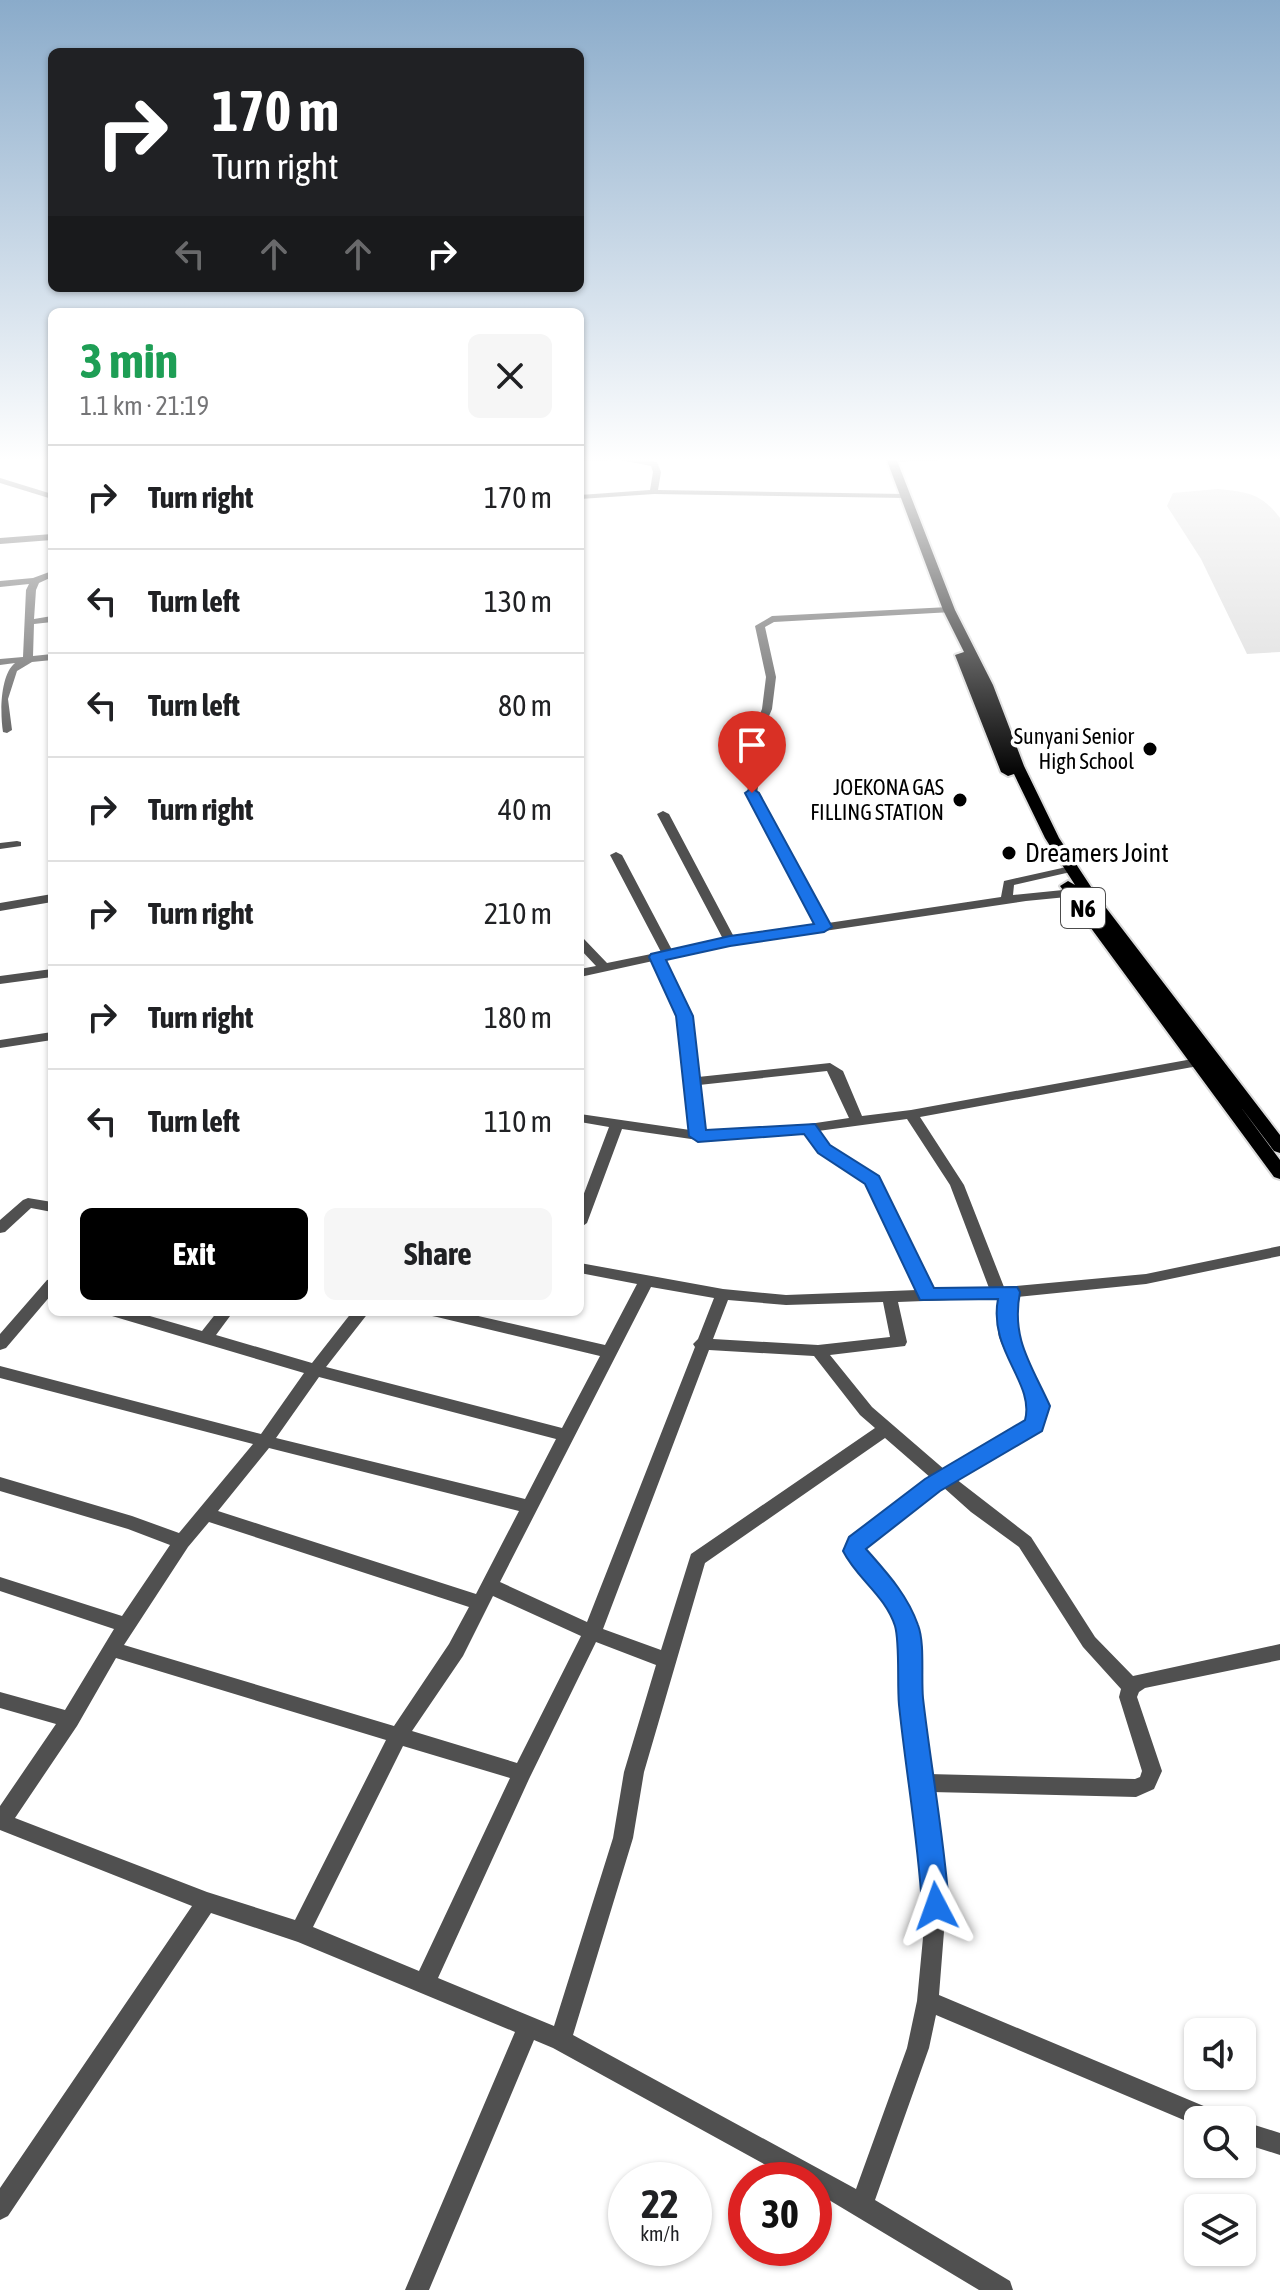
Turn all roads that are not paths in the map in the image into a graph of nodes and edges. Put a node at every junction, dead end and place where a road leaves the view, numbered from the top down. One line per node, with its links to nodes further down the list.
1 (932, 565): 5 (main road, N6)
2 (48, 576): 3 (street)
3 (35, 581): 4 (street); 7 (street)
4 (0, 584)
5 (949, 610): 17 (main road, N6); 22 (street)
6 (48, 620): 7 (street)
7 (30, 622): 9 (street)
8 (48, 658): 9 (street)
9 (28, 660): 10 (street); 11 (street)
10 (0, 662)
11 (2, 699): 12 (street)
12 (7, 730)
13 (663, 814): 23 (street)
14 (17, 844): 15 (street)
15 (0, 846)
16 (616, 855): 25 (street)
17 (1064, 870): 18 (main road, N6); 20 (street); 40 (main road, N6)
18 (1073, 893): 20 (street); 32 (main road, N6)
19 (48, 899): 21 (street)
20 (1007, 900): 22 (street)
21 (0, 907)
22 (824, 927): 23 (street)
23 (730, 941): 25 (street)
24 (584, 946): 26 (street)
25 (663, 956): 26 (street); 33 (street)
26 (604, 967): 27 (street)
27 (584, 972)
28 (48, 974): 29 (street)
29 (0, 980)
30 (48, 1037): 31 (street)
31 (0, 1044)
32 (1198, 1062): 34 (street); 41 (main road, N6)
33 (692, 1082): 36 (street); 39 (street)
34 (911, 1114): 36 (street); 49 (street)
35 (584, 1119): 37 (street)
36 (857, 1122): 38 (street)
37 (617, 1125): 39 (street); 43 (street)
38 (809, 1128): 39 (street); 51 (street)
39 (698, 1136)
40 (1280, 1147)
41 (1280, 1173)
42 (48, 1206): 44 (street)
43 (584, 1212)
44 (0, 1228)
45 (1280, 1251): 49 (street)
46 (584, 1269): 47 (street)
47 (646, 1281): 50 (street); 61 (street)
48 (48, 1291): 58 (street)
49 (1004, 1292): 51 (street); 67 (street)
50 (723, 1294): 52 (street); 59 (street)
51 (927, 1295): 52 (street)
52 (889, 1296): 60 (street)
53 (131, 1316): 57 (street)
54 (222, 1316): 57 (street)
55 (358, 1316): 62 (street)
56 (454, 1316): 61 (street)
57 (206, 1337): 62 (street)
58 (0, 1344)
59 (701, 1344): 60 (street); 76 (street)
60 (818, 1351): 64 (street)
61 (609, 1352): 65 (street)
62 (315, 1370): 65 (street); 66 (street)
63 (0, 1372): 66 (street)
64 (886, 1429): 67 (street); 79 (street)
65 (566, 1435): 69 (street)
66 (265, 1441): 69 (street); 70 (street)
67 (943, 1478): 80 (street); 85 (street)
68 (0, 1484): 71 (street)
69 (528, 1507): 73 (street)
70 (206, 1514): 71 (street); 74 (street)
71 (182, 1542): 75 (street)
72 (0, 1584): 75 (street)
73 (488, 1585): 74 (street); 76 (street)
74 (479, 1603): 83 (street)
75 (126, 1625): 77 (street)
76 (592, 1633): 79 (street); 84 (street)
77 (112, 1649): 82 (street); 83 (street)
78 (1280, 1652): 80 (street)
79 (668, 1661): 92 (street)
80 (1131, 1687): 85 (street)
81 (0, 1700): 82 (street)
82 (70, 1720): 86 (street)
83 (399, 1735): 84 (street); 88 (street)
84 (522, 1773): 89 (street)
85 (919, 1783): 90 (street)
86 (0, 1821): 87 (street)
87 (207, 1902): 88 (street); 97 (street)
88 (300, 1932): 89 (street)
89 (425, 1982): 91 (street)
90 (928, 2001): 93 (street); 96 (street)
91 (529, 2025): 92 (street); 98 (street)
92 (561, 2040): 96 (street)
93 (1184, 2109)
94 (1256, 2136): 95 (street)
95 (1280, 2144)
96 (862, 2205): 99 (street)
97 (0, 2208)
98 (417, 2290)
99 (1001, 2290)

